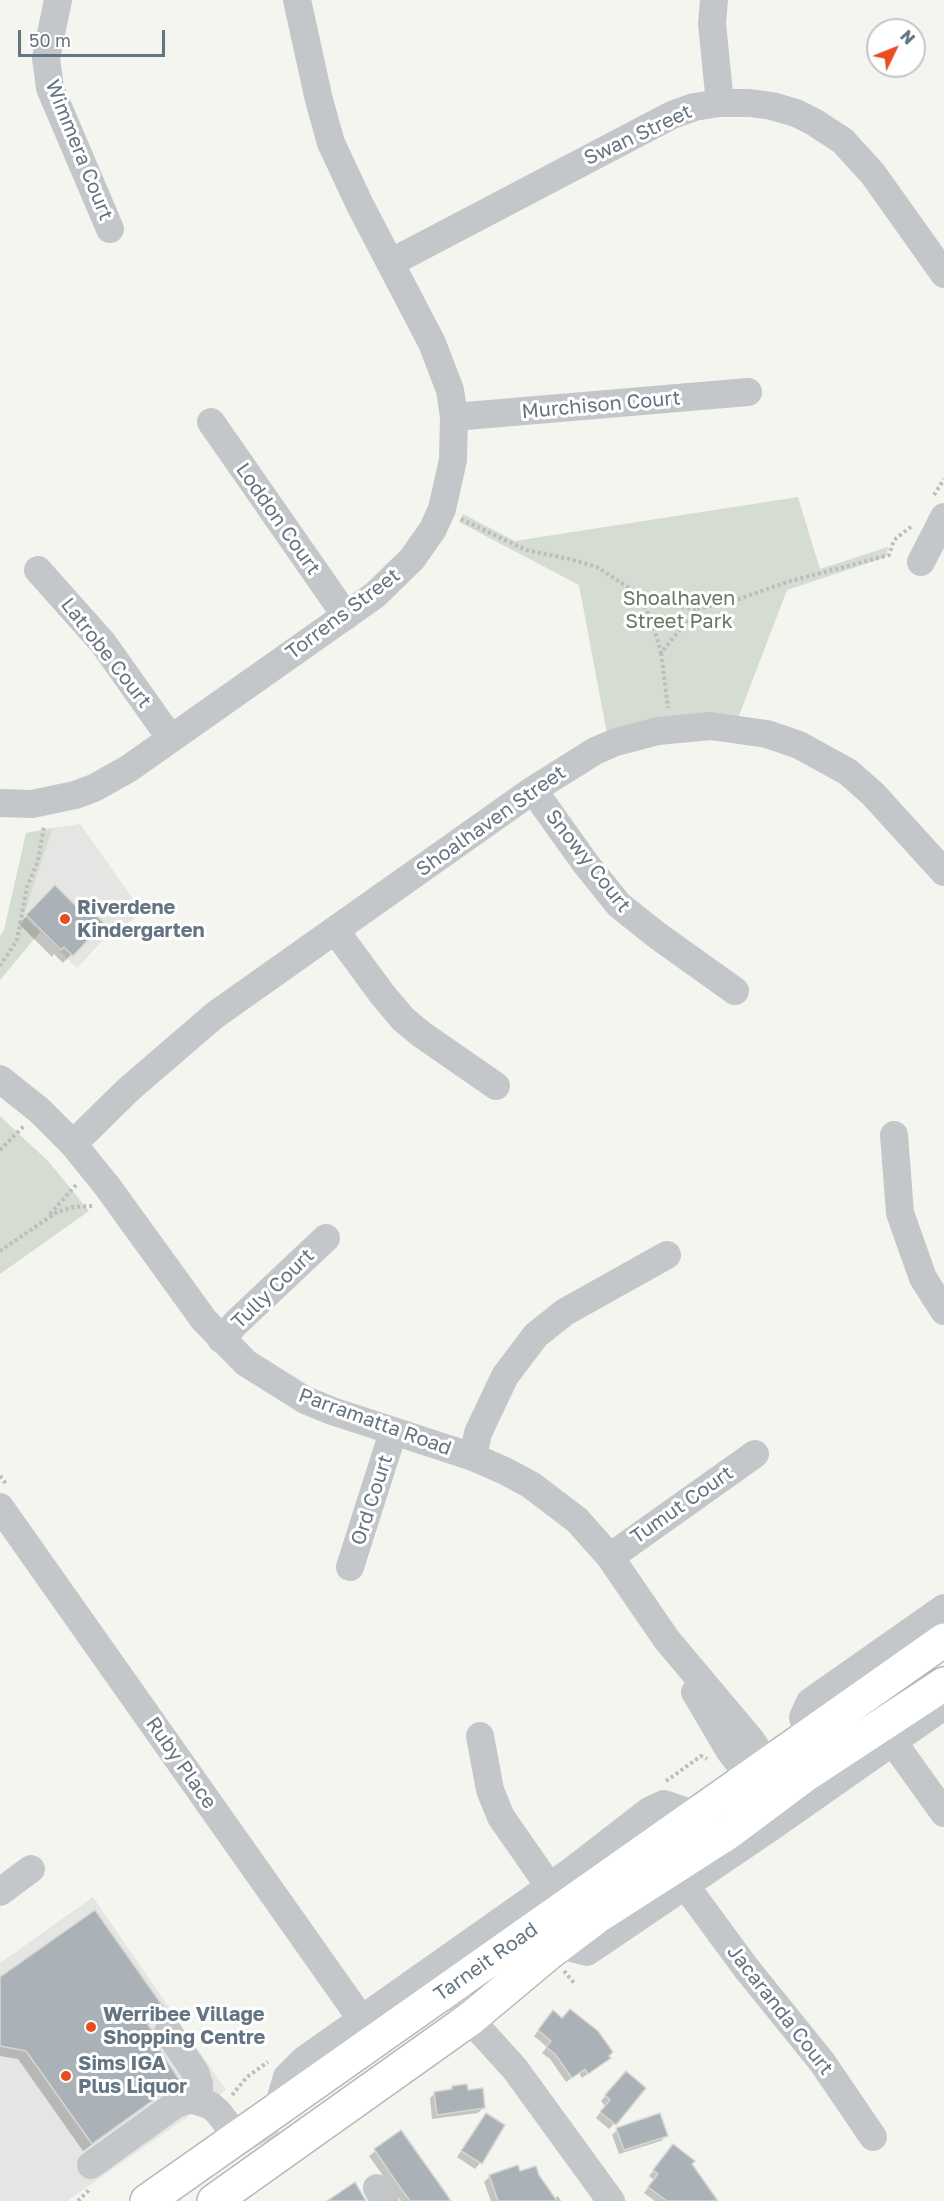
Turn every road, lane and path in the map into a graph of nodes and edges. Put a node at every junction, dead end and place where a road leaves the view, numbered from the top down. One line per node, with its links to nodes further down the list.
1 (58, 0): 5 (street, Wimmera Court)
2 (297, 0): 6 (street, Torrens Street)
3 (714, 0): 4 (street)
4 (720, 103): 6 (street, Swan Street); 7 (street, Swan Street)
5 (110, 229)
6 (390, 263): 9 (street, Torrens Street)
7 (944, 274)
8 (748, 392): 9 (street, Murchison Court)
9 (454, 417): 12 (street, Torrens Street)
10 (211, 422): 18 (street, Loddon Court)
11 (944, 479): 13 (path)
12 (442, 509): 16 (path); 18 (street, Torrens Street)
13 (931, 513): 14 (street); 17 (path)
14 (921, 562)
15 (38, 570): 19 (street, Latrobe Court)
16 (639, 595): 17 (path); 17 (path)
17 (697, 609)
18 (346, 616): 19 (street, Torrens Street)
19 (171, 739): 21 (street, Torrens Street)
20 (533, 790): 23 (street, Shoalhaven Street); 24 (street, Shoalhaven Street); 26 (street, Snowy Court)
21 (0, 803)
22 (45, 822): 25 (path)
23 (938, 853)
24 (335, 930): 28 (street); 31 (street, Shoalhaven Street)
25 (0, 966)
26 (735, 992)
27 (0, 1079): 29 (street, Parramatta Road)
28 (496, 1086)
29 (39, 1110): 31 (street, Parramatta Road); 32 (path)
30 (894, 1135): 39 (street)
31 (73, 1144): 33 (street, Parramatta Road)
32 (0, 1150)
33 (94, 1167): 34 (street, Parramatta Road); 35 (path)
34 (123, 1207): 35 (path); 40 (street, Parramatta Road)
35 (47, 1217): 37 (path)
36 (326, 1238): 40 (street, Tully Court)
37 (0, 1251)
38 (667, 1255): 43 (street)
39 (944, 1311)
40 (221, 1340): 41 (street, Parramatta Road)
41 (393, 1431): 43 (street, Parramatta Road); 46 (street, Ord Court)
42 (755, 1454): 45 (street, Tumut Court)
43 (472, 1457): 45 (street, Parramatta Road)
44 (0, 1506): 65 (street, Ruby Place)
45 (610, 1557): 55 (street, Parramatta Road)
46 (350, 1568)
47 (944, 1608): 51 (street)
48 (944, 1640): 51 (main road, Tarneit Road)
49 (944, 1683): 54 (main road, Tarneit Road)
50 (944, 1706): 53 (street, Tarneit Road)
51 (811, 1734): 54 (street); 55 (main road, Tarneit Road)
52 (480, 1736): 60 (street)
53 (893, 1742): 56 (street); 59 (street, Tarneit Road)
54 (846, 1748): 55 (main road, Tarneit Road)
55 (768, 1783): 57 (main road, Tarneit Road); 62 (main road, Tarneit Road)
56 (944, 1813)
57 (696, 1815): 60 (street, Tarneit Road); 63 (main road, Tarneit Road)
58 (31, 1869): 61 (street)
59 (685, 1885): 62 (street, Tarneit Road); 69 (street, Jacaranda Court)
60 (549, 1886): 65 (street, Tarneit Road)
61 (0, 1892)
62 (572, 1957): 64 (main road, Tarneit Road)
63 (454, 1985): 64 (street); 68 (main road, Tarneit Road)
64 (476, 2014): 73 (main road, Tarneit Road); 75 (street)
65 (362, 2020): 68 (street, Tarneit Road)
66 (168, 2032): 67 (street)
67 (199, 2100): 70 (street); 71 (street)
68 (277, 2110): 70 (main road, Tarneit Road)
69 (873, 2137)
70 (238, 2138): 72 (main road, Tarneit Road)
71 (91, 2165)
72 (181, 2192): 74 (main road, Tarneit Road)
73 (231, 2196)
74 (147, 2201)
75 (611, 2201)

